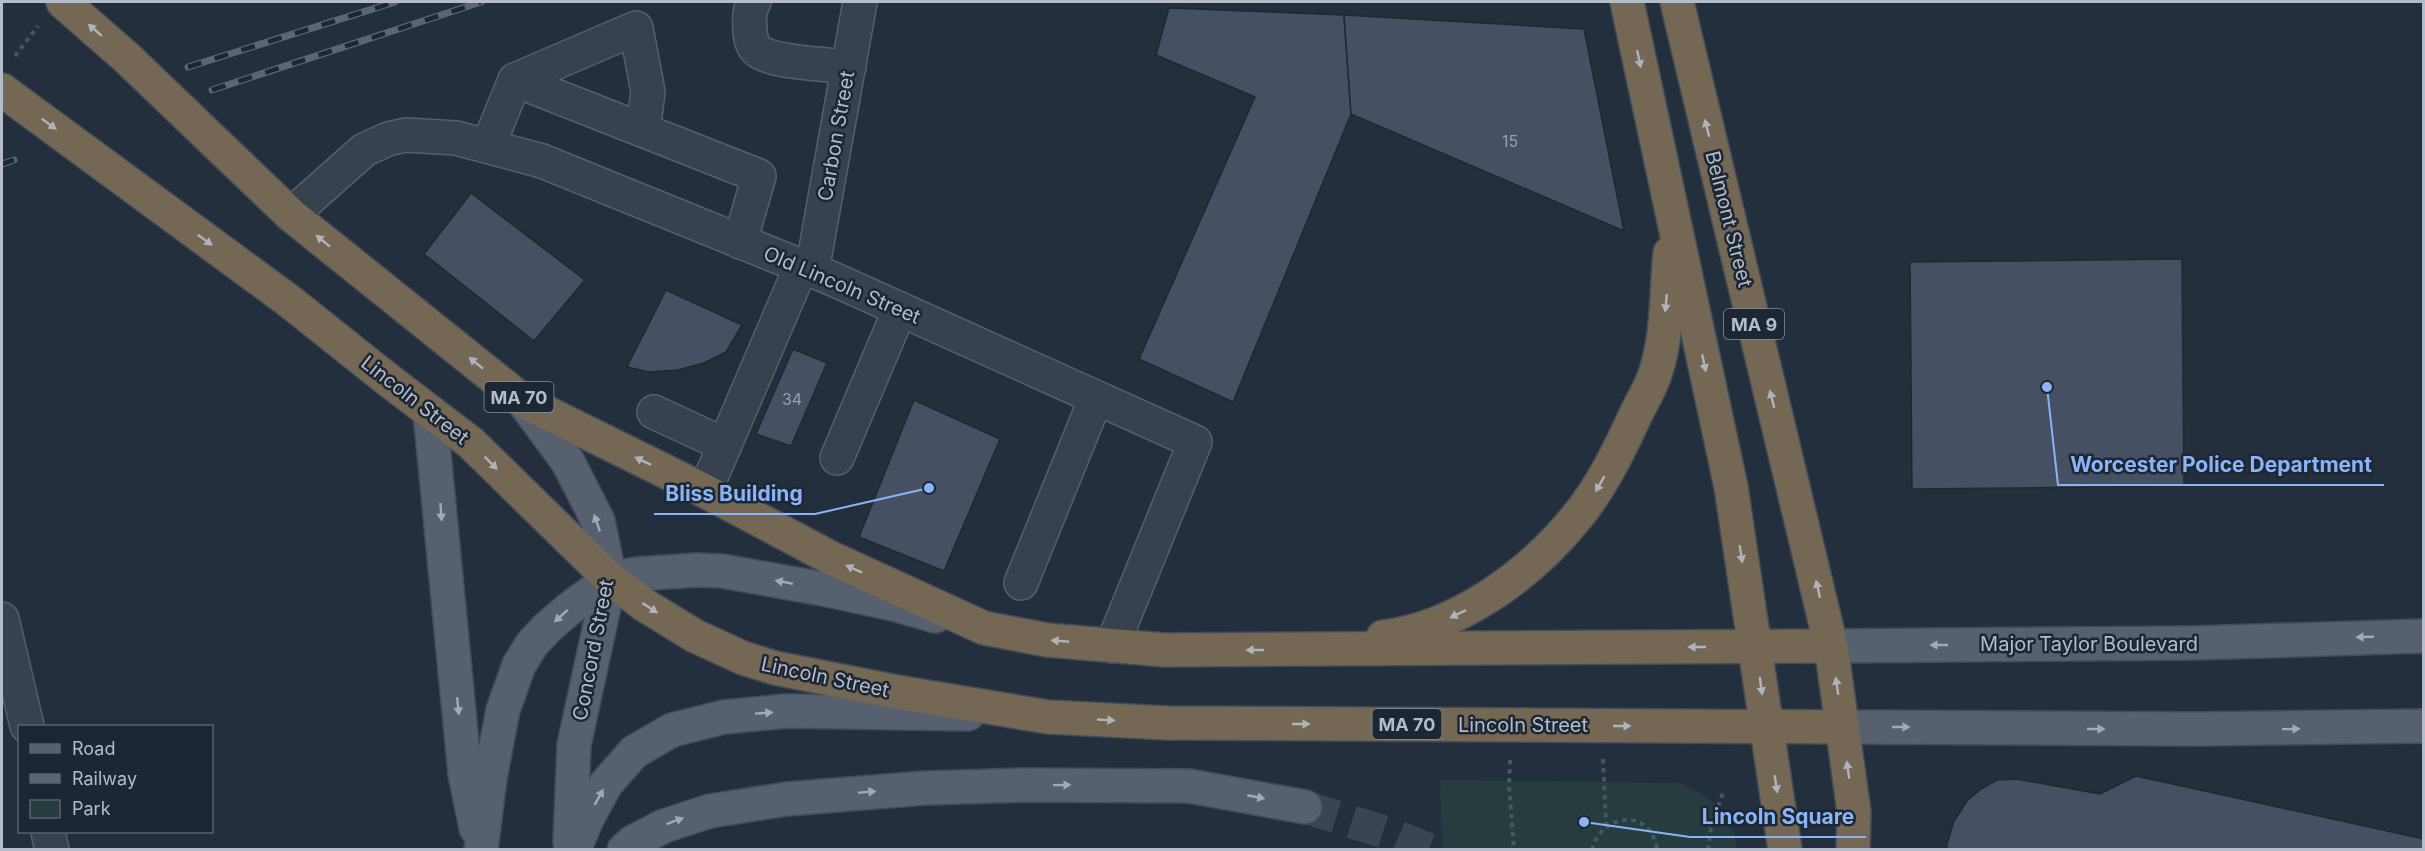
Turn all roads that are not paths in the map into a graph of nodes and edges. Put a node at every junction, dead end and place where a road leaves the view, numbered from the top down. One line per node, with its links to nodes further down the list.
1 (754, 2): 6 (street)
2 (853, 2): 6 (street, Carbon Street)
3 (1627, 2): 12 (highway, MA 9, one-way to 12)
4 (1677, 2): 30 (highway, Belmont Street / MA 9, one-way to 4)
5 (53, 11): 11 (highway, MA 70, one-way to 5)
6 (849, 67): 14 (street, Carbon Street)
7 (515, 80): 9 (street); 9 (street); 10 (street)
8 (2, 90): 18 (highway, Lincoln Street / MA 70, one-way to 18)
9 (643, 130): 13 (street)
10 (488, 146): 11 (street, Old Lincoln Street); 13 (street, Old Lincoln Street)
11 (291, 215): 17 (highway, MA 70, one-way to 11)
12 (1674, 224): 29 (highway, MA 9, one-way to 29); 31 (highway, one-way to 31)
13 (740, 242): 14 (street, Old Lincoln Street)
14 (807, 269): 15 (street, Old Lincoln Street); 20 (street, Carbon Street)
15 (900, 309): 16 (street, Old Lincoln Street); 21 (street)
16 (1096, 398): 24 (street); 28 (street, Old Lincoln Street)
17 (523, 401): 22 (highway, MA 70, one-way to 17); 23 (main road, Concord Street, one-way to 17)
18 (430, 412): 23 (highway, Lincoln Street / MA 70, one-way to 23); 40 (main road, one-way to 40)
19 (654, 412): 20 (street)
20 (725, 445): 22 (street, Carbon Street)
21 (837, 458)
22 (705, 491): 26 (highway, MA 70, one-way to 22)
23 (610, 579): 26 (main road, one-way to 23); 32 (highway, Lincoln Street / MA 70, one-way to 32); 40 (main road, one-way to 40); 41 (main road, Concord Street)
24 (1021, 583)
25 (2, 619): 33 (street)
26 (984, 628): 28 (highway, MA 70, one-way to 26)
27 (2424, 636): 30 (main road, Major Taylor Boulevard, one-way to 30)
28 (1112, 646): 31 (highway, MA 70, one-way to 28)
29 (1755, 646): 30 (highway, Major Taylor Boulevard / MA 70); 31 (highway, MA 70, one-way to 31); 35 (highway, MA 9, one-way to 35)
30 (1832, 646): 36 (highway, MA 9, one-way to 30)
31 (1313, 649)
32 (1048, 717): 35 (highway, Lincoln Street / MA 70, one-way to 35); 41 (main road, one-way to 32)
33 (27, 725)
34 (2424, 726): 36 (main road, one-way to 34)
35 (1767, 727): 36 (highway, Lincoln Street / MA 70); 43 (highway, MA 9, one-way to 43)
36 (1842, 727): 44 (highway, MA 9, one-way to 36)
37 (1305, 807): 42 (main road, one-way to 37)
38 (48, 833): 39 (street)
39 (52, 849)
40 (481, 849)
41 (571, 849)
42 (624, 849)
43 (1785, 849)
44 (1853, 849)

